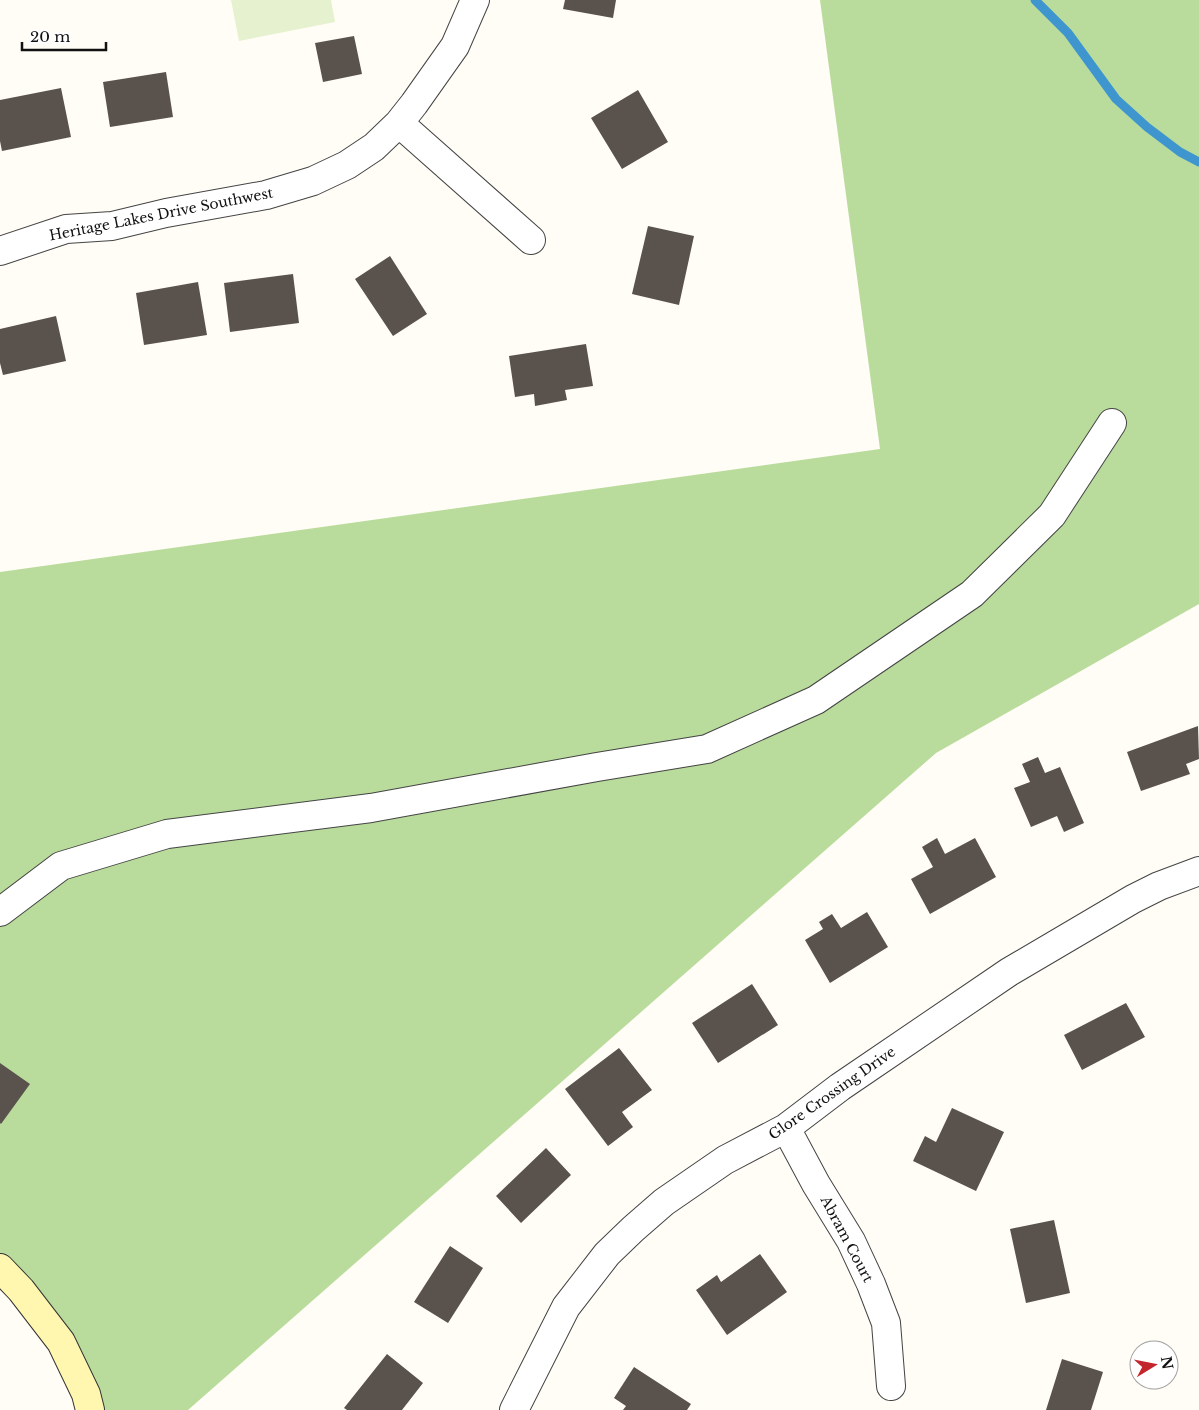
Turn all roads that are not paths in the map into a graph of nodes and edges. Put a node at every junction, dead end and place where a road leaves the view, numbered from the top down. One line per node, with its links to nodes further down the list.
1 (476, 0): 2 (street, Heritage Lakes Drive Southwest)
2 (398, 123): 3 (street); 4 (street, Heritage Lakes Drive Southwest)
3 (531, 240)
4 (0, 250)
5 (1112, 423): 7 (street)
6 (1199, 871): 8 (street, Glore Crossing Drive)
7 (0, 912)
8 (786, 1128): 10 (street, Abram Court); 12 (street, Glore Crossing Drive)
9 (0, 1268): 11 (street)
10 (891, 1386)
11 (90, 1410)
12 (514, 1410)

